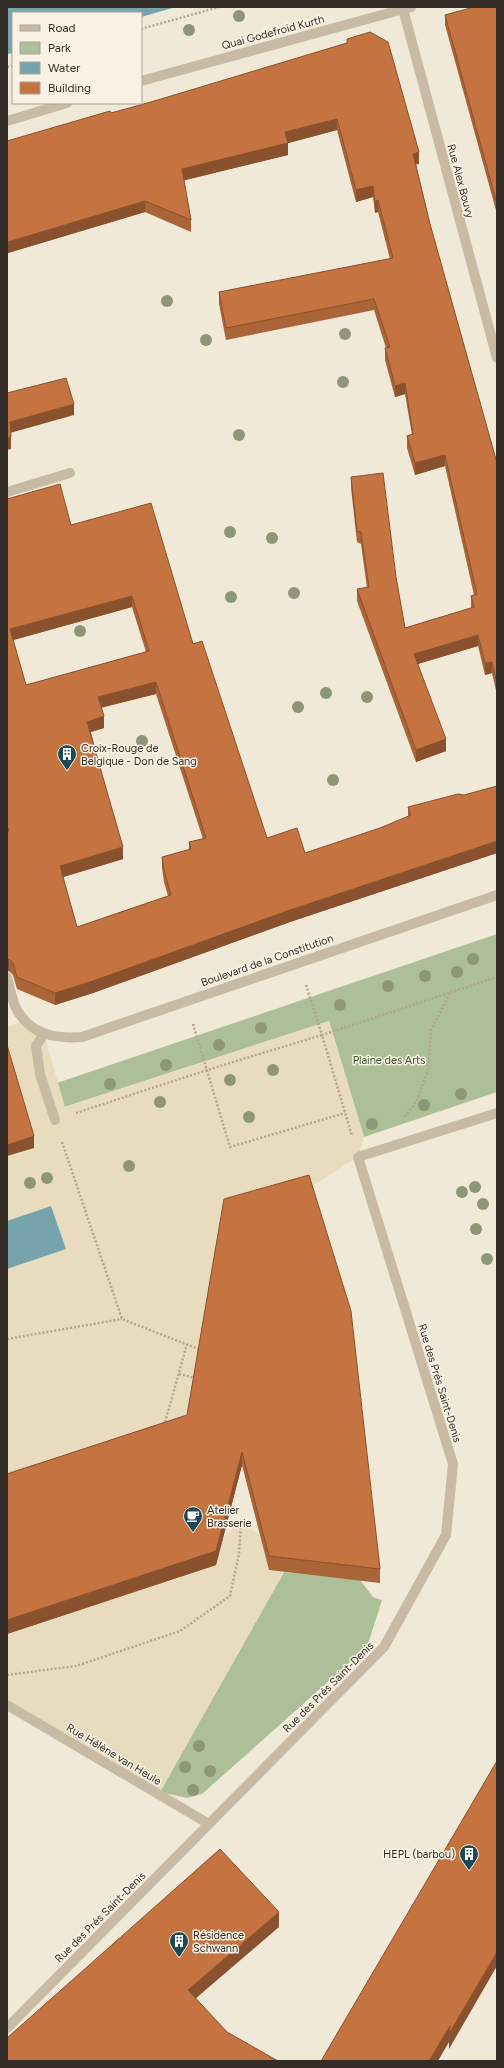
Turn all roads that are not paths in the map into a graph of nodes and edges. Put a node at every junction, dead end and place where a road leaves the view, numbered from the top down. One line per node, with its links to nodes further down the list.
1 (407, 8): 2 (street, Quai Godefroid Kurth); 5 (street, Rue Alex Bouvy)
2 (142, 81)
3 (64, 104): 4 (street)
4 (7, 121)
5 (497, 358)
6 (70, 473): 7 (street)
7 (7, 492)
8 (497, 895): 10 (street, Boulevard de la Constitution)
9 (7, 977): 10 (street, Boulevard de la Constitution)
10 (44, 1034): 12 (street)
11 (497, 1113): 14 (street, Rue des Prés Saint-Denis)
12 (55, 1120)
13 (7, 1704): 14 (street, Rue Hélène van Heule)
14 (209, 1824): 15 (street, Rue des Prés Saint-Denis)
15 (7, 2028)

